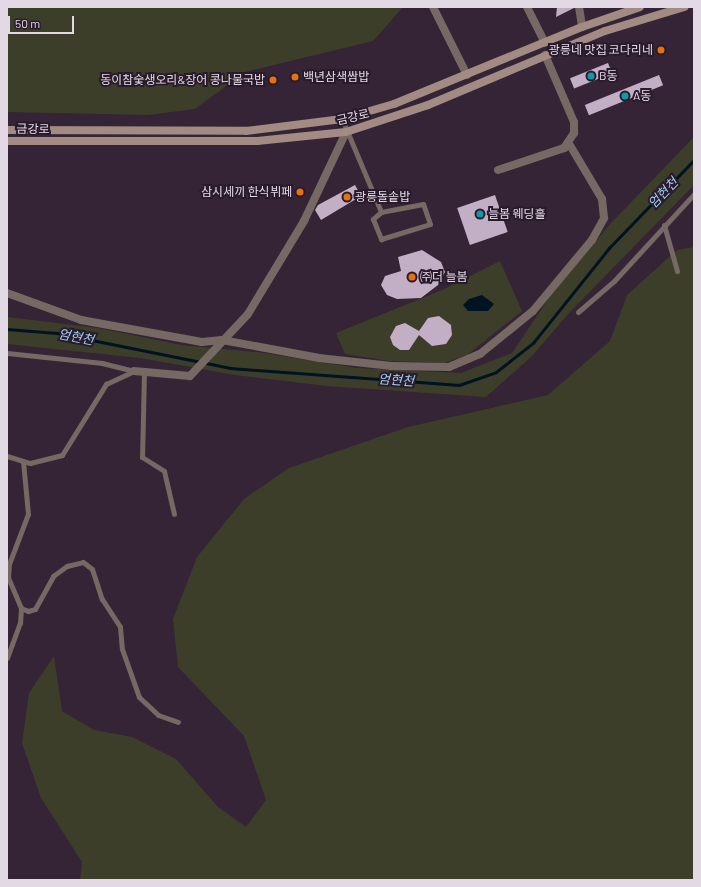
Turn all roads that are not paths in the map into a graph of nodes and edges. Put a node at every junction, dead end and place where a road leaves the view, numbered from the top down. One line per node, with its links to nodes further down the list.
1 (433, 7): 9 (street)
2 (527, 7): 7 (street)
3 (579, 7): 6 (street)
4 (640, 7): 6 (main road, 금강로)
5 (684, 7): 8 (main road, 금강로)
6 (582, 27): 7 (main road, 금강로)
7 (545, 43): 9 (main road, 금강로)
8 (545, 55): 12 (main road, 금강로); 14 (street)
9 (468, 75): 10 (main road, 금강로)
10 (342, 119): 11 (main road, 금강로); 12 (lane)
11 (7, 130)
12 (346, 132): 13 (main road, 금강로); 17 (lane); 22 (street)
13 (7, 141)
14 (568, 142): 15 (street); 22 (street)
15 (498, 170)
16 (694, 194): 18 (lane)
17 (382, 212): 17 (lane)
18 (664, 225): 19 (lane); 21 (lane)
19 (677, 271)
20 (7, 293): 22 (street)
21 (578, 312)
22 (222, 340): 25 (street)
23 (7, 353): 24 (lane)
24 (134, 371): 25 (street); 27 (lane)
25 (144, 372): 28 (lane)
26 (7, 456): 27 (lane)
27 (23, 461): 29 (lane)
28 (174, 514)
29 (9, 587): 30 (lane)
30 (21, 608): 31 (lane); 32 (lane)
31 (7, 658)
32 (178, 722)

